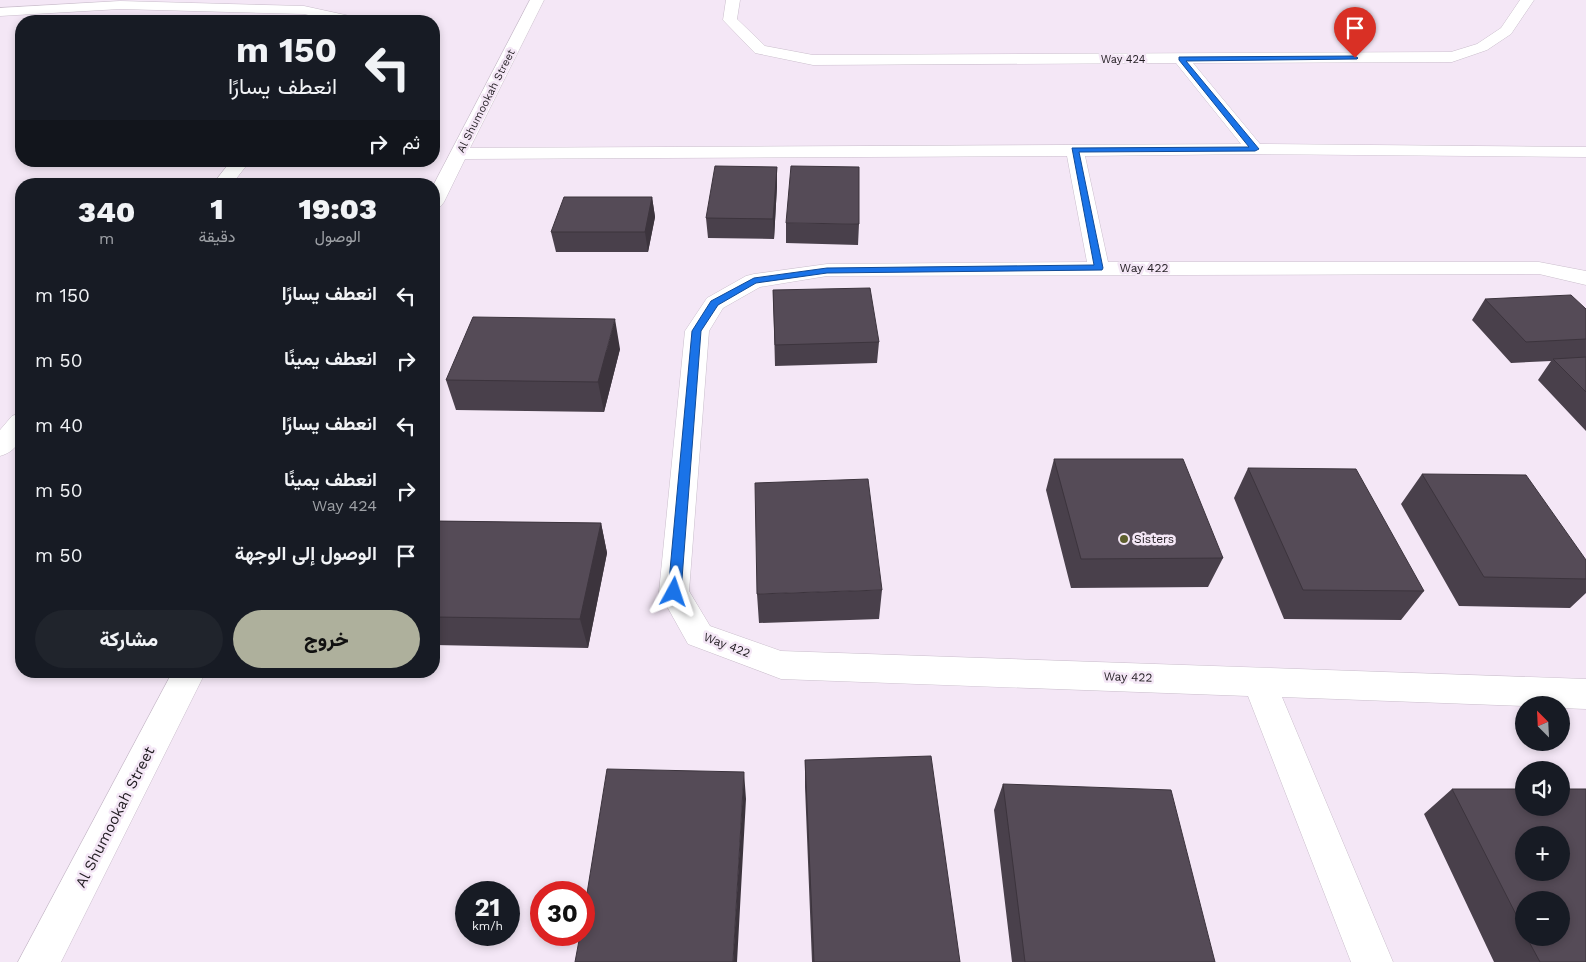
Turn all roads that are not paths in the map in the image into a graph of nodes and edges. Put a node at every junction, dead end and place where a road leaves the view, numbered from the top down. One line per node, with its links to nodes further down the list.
1 (538, 0): 11 (street, Al Shumookah Street)
2 (733, 0): 7 (street, Way 424)
3 (1527, 0): 7 (street, Way 424)
4 (125, 3): 5 (street); 6 (street)
5 (0, 12)
6 (327, 15)
7 (1181, 59): 8 (street)
8 (1255, 149): 9 (street); 10 (street)
9 (1075, 150): 11 (street); 15 (street)
10 (1586, 152)
11 (459, 154): 14 (street, Al Shumookah Street)
12 (236, 167): 13 (street)
13 (227, 178)
14 (440, 190)
15 (1099, 268): 16 (street, Way 422); 20 (street, Way 422)
16 (1586, 278)
17 (15, 429): 18 (street)
18 (0, 447)
19 (186, 678): 22 (street, Al Shumookah Street)
20 (1259, 682): 21 (street, Way 422); 23 (street)
21 (1586, 694)
22 (39, 962)
23 (1372, 962)

